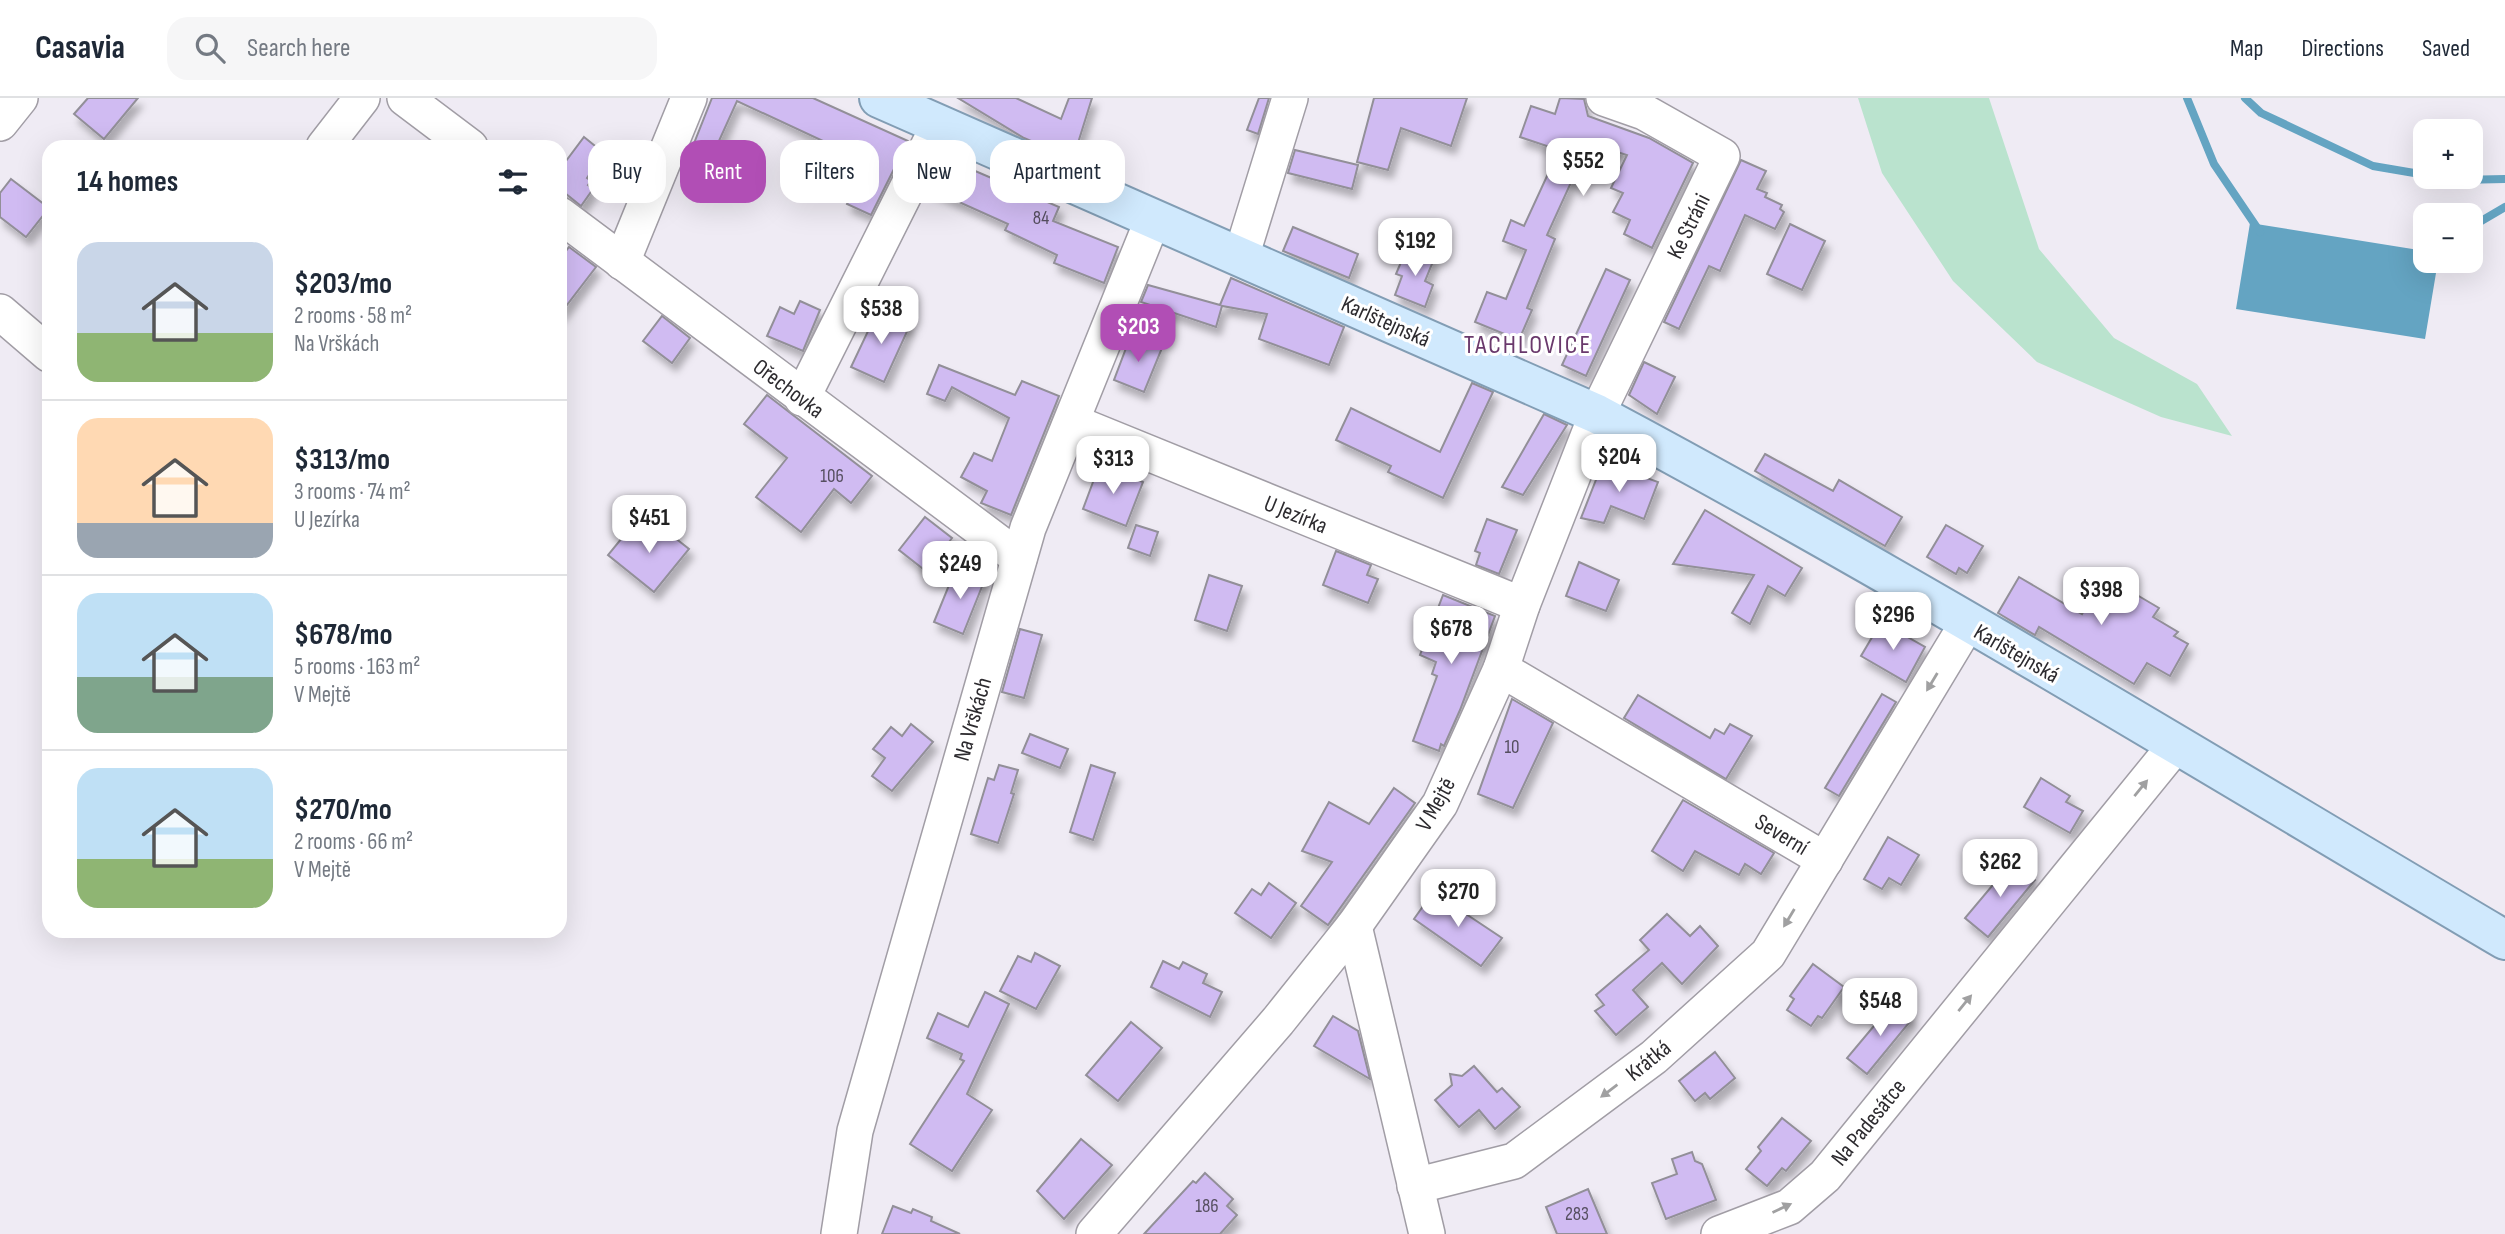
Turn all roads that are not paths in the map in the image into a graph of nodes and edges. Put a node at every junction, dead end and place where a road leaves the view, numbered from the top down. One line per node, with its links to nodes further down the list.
1 (20, 98): 8 (street)
2 (362, 98): 10 (street)
3 (405, 98): 11 (street)
4 (689, 98): 15 (street)
5 (879, 98): 9 (main road, Karlštejnská)
6 (1290, 98): 14 (street)
7 (1604, 98): 19 (street, Ke Stráni)
8 (0, 123)
9 (939, 125): 12 (main road, Karlštejnská); 18 (street)
10 (329, 140)
11 (461, 140)
12 (1153, 219): 14 (main road, Karlštejnská); 20 (street, Na Vrškách)
13 (567, 220): 15 (street, Ořechovka)
14 (1241, 257): 19 (main road, Karlštejnská)
15 (622, 262): 18 (street, Ořechovka)
16 (0, 312): 17 (street)
17 (42, 348)
18 (802, 398): 21 (street, Ořechovka)
19 (1597, 414): 22 (street, V Mejtě); 23 (main road, Karlštejnská)
20 (1072, 422): 21 (street, Na Vrškách); 22 (street, U Jezírka)
21 (1019, 558): 30 (street, Na Vrškách)
22 (1522, 605): 24 (street, V Mejtě)
23 (1967, 624): 25 (main road, Karlštejnská); 26 (street, Severní, one-way to 26)
24 (1501, 669): 26 (street, Severní); 27 (street, V Mejtě)
25 (2190, 755): 28 (main road, Karlštejnská); 33 (street, Na Padesátce, one-way to 25)
26 (1825, 860): 29 (street, Krátká, one-way to 29)
27 (1354, 926): 29 (street); 31 (street, V Mejtě)
28 (2505, 940)
29 (1415, 1186): 32 (street)
30 (839, 1234)
31 (1094, 1234)
32 (1427, 1234)
33 (1719, 1234)

